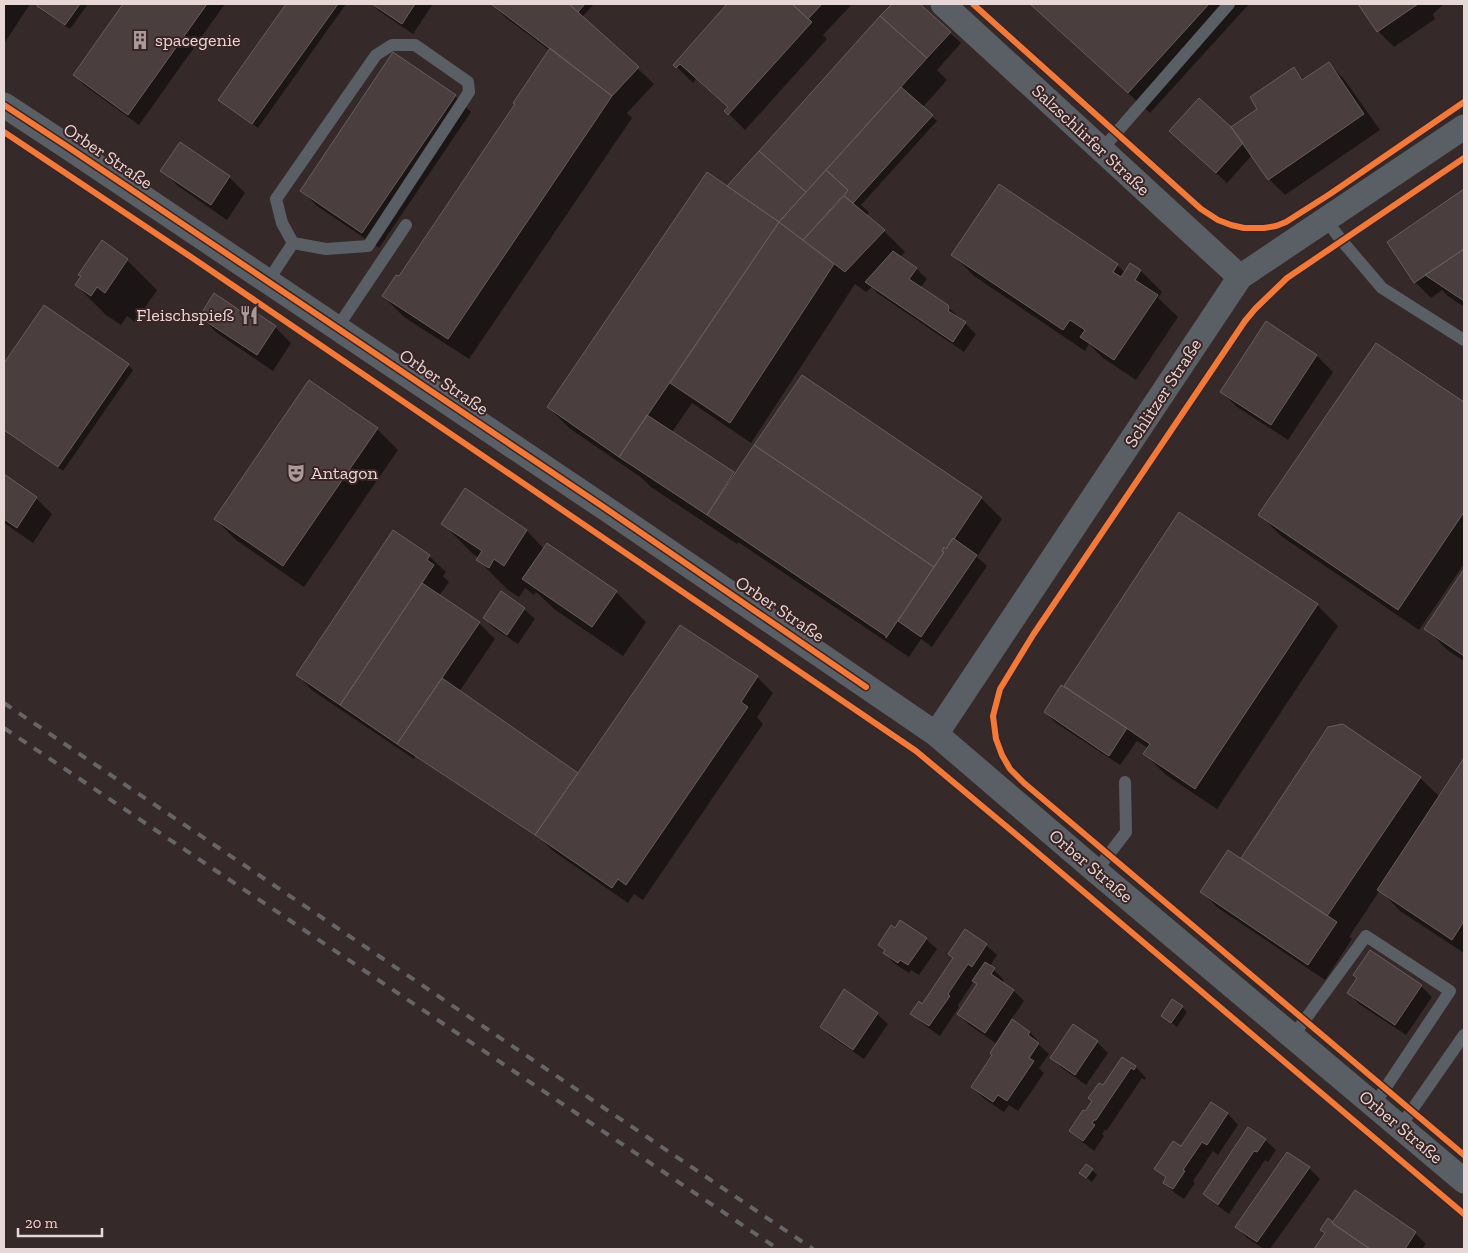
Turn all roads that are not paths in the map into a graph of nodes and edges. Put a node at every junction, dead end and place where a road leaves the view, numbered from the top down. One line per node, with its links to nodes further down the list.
1 (1229, 4): 5 (lane)
2 (950, 6): 5 (street, Salzschlirfer Straße)
3 (4, 105): 10 (street, Orber Straße)
4 (1464, 126): 6 (street, Schlitzer Straße)
5 (1102, 150): 9 (street, Salzschlirfer Straße)
6 (1326, 220): 9 (street, Schlitzer Straße); 12 (lane)
7 (406, 225): 11 (lane)
8 (293, 243): 8 (lane); 10 (lane)
9 (1240, 277): 13 (street, Schlitzer Straße)
10 (268, 281): 11 (street, Orber Straße)
11 (337, 328): 13 (street, Orber Straße)
12 (1464, 340)
13 (936, 734): 15 (street, Orber Straße)
14 (1125, 782): 15 (lane)
15 (1096, 871): 17 (street, Orber Straße)
16 (1464, 1035): 19 (lane)
17 (1293, 1036): 18 (street, Orber Straße); 18 (lane)
18 (1374, 1105): 19 (street, Orber Straße)
19 (1400, 1127): 20 (street, Orber Straße)
20 (1464, 1181)

